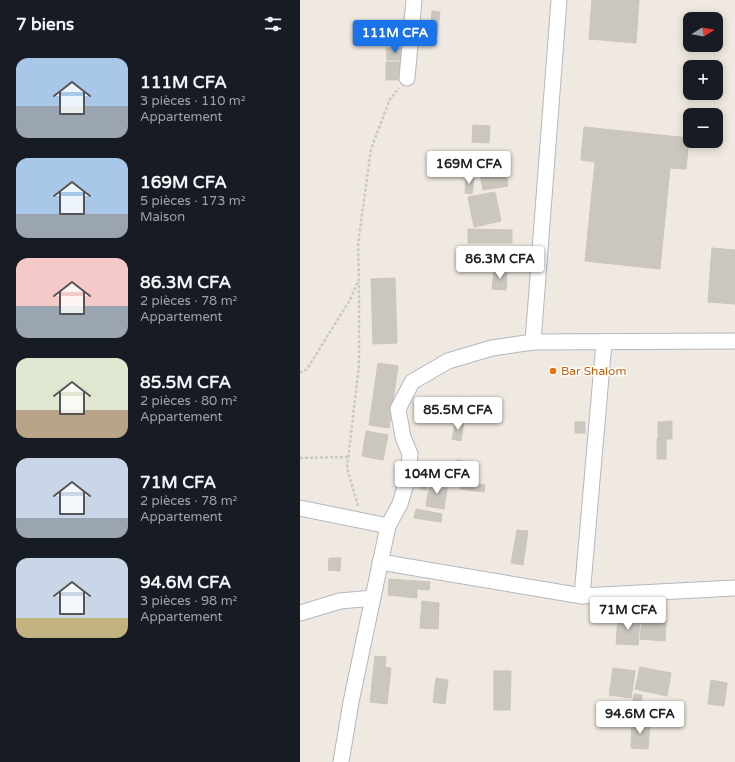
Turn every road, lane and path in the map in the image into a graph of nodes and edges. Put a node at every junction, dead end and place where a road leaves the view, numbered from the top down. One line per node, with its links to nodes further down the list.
1 (414, 0): 3 (street)
2 (559, 0): 6 (street)
3 (407, 78): 4 (path)
4 (359, 279): 8 (path); 9 (path)
5 (735, 341): 7 (street)
6 (533, 342): 7 (street); 13 (street)
7 (604, 342): 16 (street)
8 (300, 373)
9 (348, 457): 10 (path); 12 (path)
10 (300, 458)
11 (300, 508): 12 (street)
12 (362, 520): 13 (street)
13 (388, 526): 14 (street)
14 (380, 562): 16 (street); 17 (street)
15 (735, 588): 16 (street)
16 (582, 596)
17 (373, 598): 18 (street); 19 (street)
18 (300, 613)
19 (341, 762)

